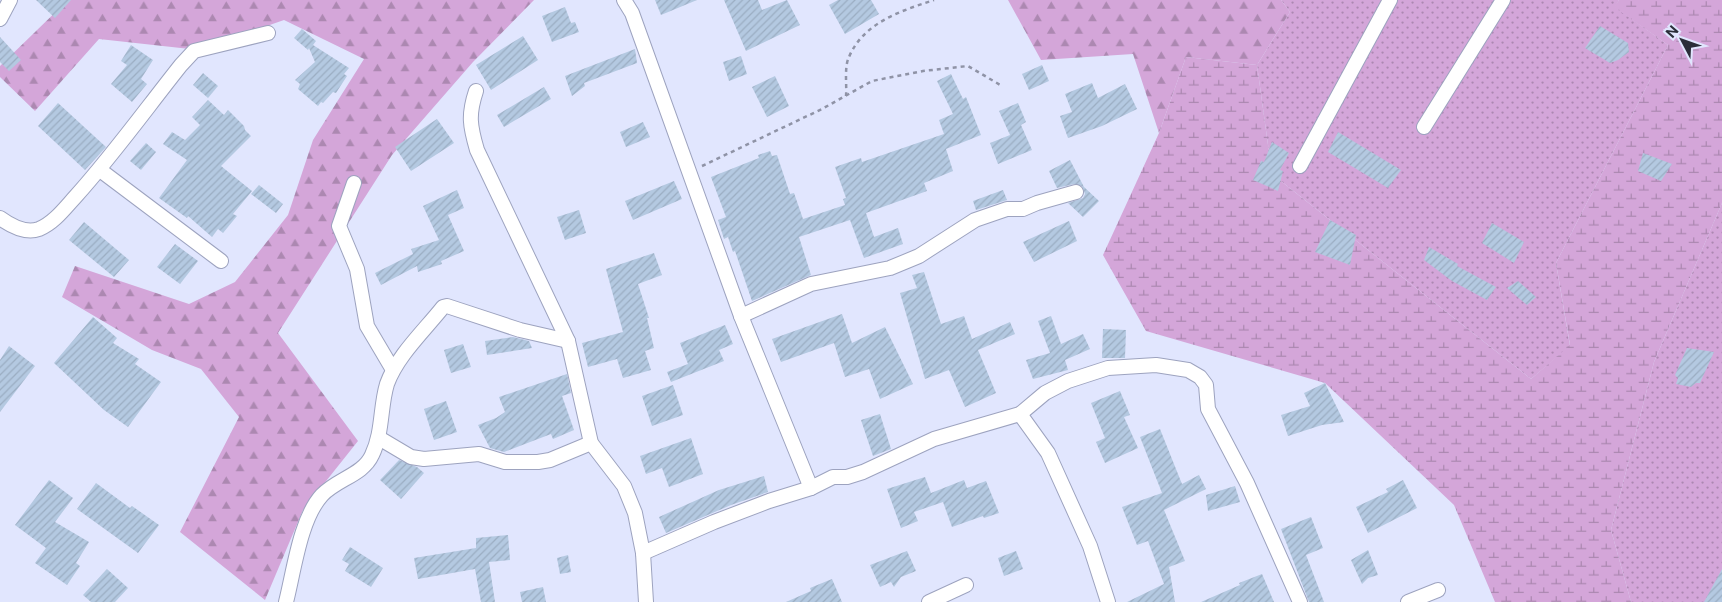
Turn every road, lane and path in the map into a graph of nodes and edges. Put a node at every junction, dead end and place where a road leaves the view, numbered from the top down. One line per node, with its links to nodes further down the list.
1 (10, 0): 6 (street)
2 (624, 0): 14 (street)
3 (934, 0): 10 (path)
4 (1390, 0): 12 (street)
5 (1503, 0): 11 (street)
6 (0, 19)
7 (268, 33): 13 (street)
8 (1002, 86): 10 (path)
9 (476, 91): 20 (street)
10 (846, 96): 14 (path)
11 (1424, 127)
12 (1300, 166)
13 (100, 170): 17 (street); 18 (street)
14 (691, 171): 19 (street)
15 (354, 183): 21 (street)
16 (1076, 192): 19 (street)
17 (0, 218)
18 (222, 261)
19 (741, 316): 25 (street)
20 (568, 341): 21 (street); 24 (street)
21 (393, 370): 23 (street)
22 (1020, 414): 25 (street); 32 (street); 33 (street)
23 (379, 438): 24 (street); 29 (street)
24 (591, 443): 26 (street)
25 (812, 488): 26 (street)
26 (644, 553): 30 (street)
27 (966, 585): 31 (street)
28 (1438, 590): 34 (street)
29 (286, 602)
30 (646, 602)
31 (928, 602)
32 (1108, 602)
33 (1300, 602)
34 (1408, 602)

